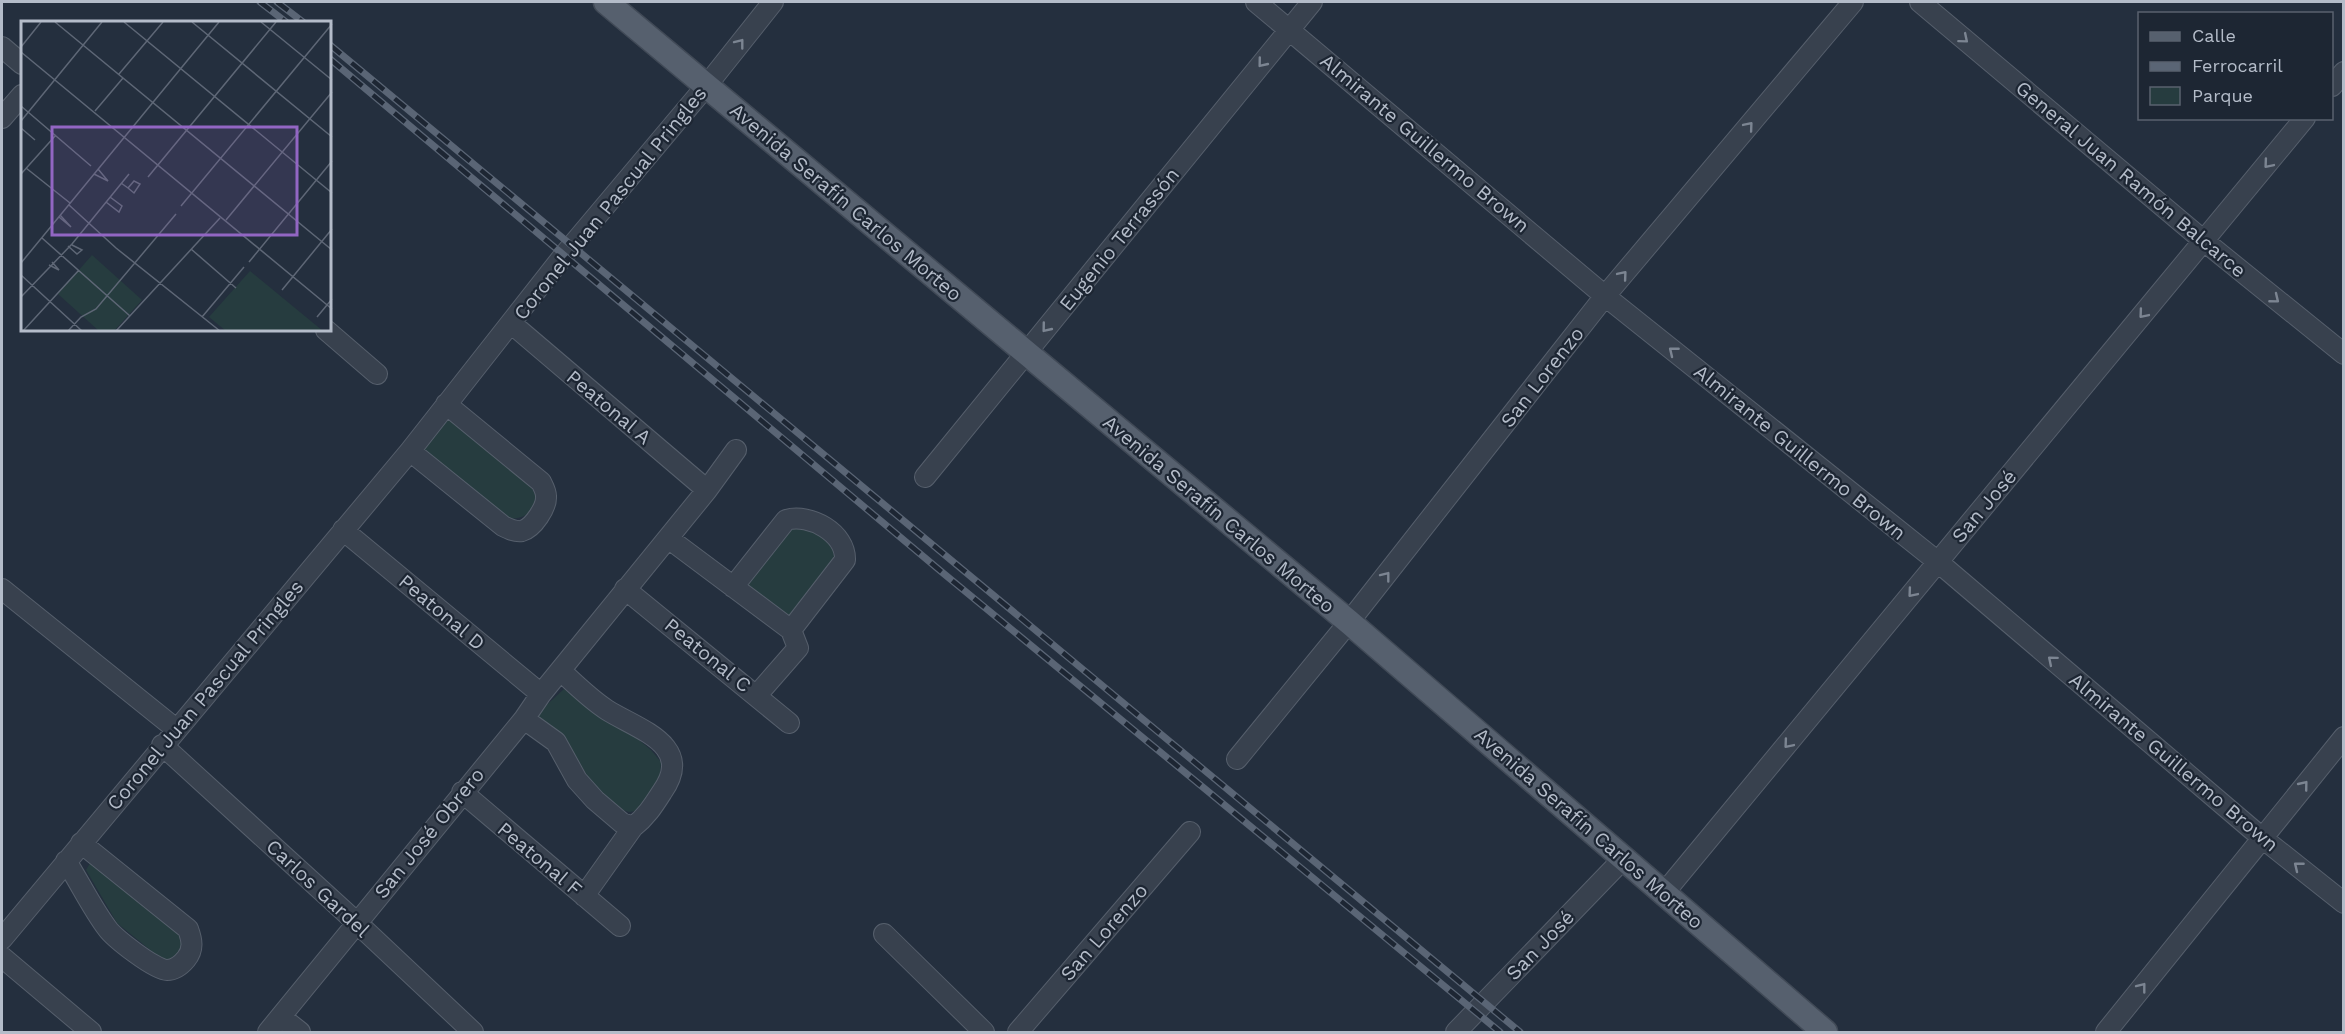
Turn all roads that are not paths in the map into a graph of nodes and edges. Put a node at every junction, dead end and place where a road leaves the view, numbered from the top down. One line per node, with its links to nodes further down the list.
1 (606, 2): 12 (main road, Avenida Serafín Carlos Morteo)
2 (772, 2): 12 (street, Coronel Juan Pascual Pringles, one-way to 2)
3 (1256, 2): 7 (street, Almirante Guillermo Brown)
4 (1312, 2): 7 (street, Eugenio Terrassón)
5 (1853, 2): 17 (street, San Lorenzo, one-way to 5)
6 (1920, 2): 16 (street, General Juan Ramón Balcarce, one-way to 16)
7 (1290, 29): 17 (street, Almirante Guillermo Brown); 20 (street, Eugenio Terrassón, one-way to 20)
8 (2, 47): 9 (street)
9 (21, 63)
10 (2343, 72): 11 (street)
11 (2333, 84)
12 (707, 85): 18 (street, Coronel Juan Pascual Pringles); 20 (main road, Avenida Serafín Carlos Morteo)
13 (21, 96): 14 (street)
14 (2, 118)
15 (2303, 120): 16 (street, San José, one-way to 16)
16 (2204, 241): 21 (street, General Juan Ramón Balcarce, one-way to 21); 30 (street, San José, one-way to 30)
17 (1605, 296): 30 (street, Almirante Guillermo Brown, one-way to 17); 34 (street, San Lorenzo, one-way to 17)
18 (512, 324): 23 (street, Coronel Juan Pascual Pringles); 27 (street, Peatonal A)
19 (328, 332): 22 (street)
20 (1026, 353): 26 (street, Eugenio Terrassón); 34 (main road, Avenida Serafín Carlos Morteo)
21 (2343, 354)
22 (377, 375)
23 (446, 404): 25 (street, Coronel Juan Pascual Pringles); 25 (street)
24 (736, 450): 27 (street, San José Obrero)
25 (410, 451): 28 (street, Coronel Juan Pascual Pringles)
26 (925, 477)
27 (707, 489): 29 (street, San José Obrero)
28 (344, 530): 37 (street, Peatonal D); 41 (street, Coronel Juan Pascual Pringles)
29 (668, 538): 31 (street); 33 (street, San José Obrero)
30 (1938, 562): 48 (street, Almirante Guillermo Brown, one-way to 30); 52 (street, San José, one-way to 52)
31 (734, 587): 35 (street); 35 (street)
32 (2, 589): 41 (street)
33 (625, 589): 36 (street, San José Obrero); 38 (street, Peatonal C)
34 (1349, 622): 44 (street, San Lorenzo); 50 (main road, Avenida Serafín Carlos Morteo)
35 (791, 630): 38 (street)
36 (561, 671): 37 (street, San José Obrero); 46 (street)
37 (541, 694): 39 (street, San José Obrero)
38 (757, 695): 40 (street, Peatonal C)
39 (524, 718): 45 (street, San José Obrero); 46 (street)
40 (789, 723)
41 (176, 729): 43 (street, Coronel Juan Pascual Pringles)
42 (2343, 737): 48 (street, one-way to 42)
43 (162, 745): 49 (street, Coronel Juan Pascual Pringles); 55 (street, Carlos Gardel)
44 (1237, 759)
45 (462, 792): 53 (street, Peatonal F); 55 (street, San José Obrero)
46 (633, 827): 53 (street)
47 (1190, 832): 65 (street, San Lorenzo)
48 (2261, 837): 54 (street, Almirante Guillermo Brown, one-way to 48); 68 (street, one-way to 48)
49 (81, 843): 51 (street, Coronel Juan Pascual Pringles); 51 (street)
50 (1624, 858): 52 (main road, Avenida Serafín Carlos Morteo); 66 (street, San José)
51 (66, 861): 58 (street, Coronel Juan Pascual Pringles)
52 (1664, 893): 67 (main road, Avenida Serafín Carlos Morteo)
53 (584, 896): 56 (street, Peatonal F)
54 (2343, 903)
55 (356, 922): 60 (street, San José Obrero); 63 (street, Carlos Gardel)
56 (620, 926)
57 (884, 934): 64 (street)
58 (2, 939)
59 (2, 957): 61 (street)
60 (274, 1025): 62 (street)
61 (91, 1032)
62 (300, 1032)
63 (472, 1032)
64 (984, 1032)
65 (1018, 1032)
66 (1456, 1032)
67 (1825, 1032)
68 (2106, 1032)

